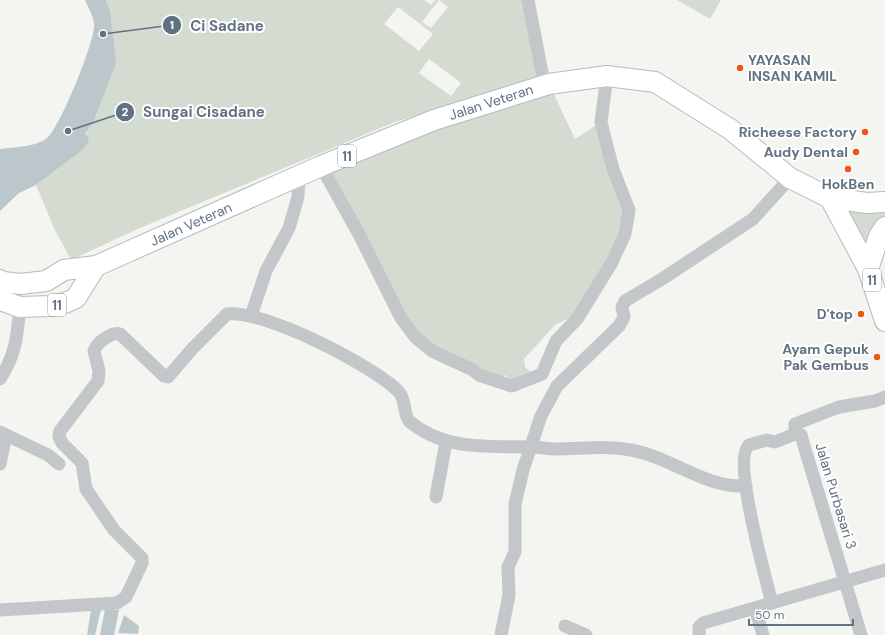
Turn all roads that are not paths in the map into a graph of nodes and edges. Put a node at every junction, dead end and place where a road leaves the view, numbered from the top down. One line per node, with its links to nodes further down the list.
1 (528, 0): 3 (street)
2 (607, 76): 3 (main road, Jalan Veteran / 11); 4 (street); 6 (main road, Jalan Veteran / 11)
3 (549, 84): 4 (main road, Jalan Veteran / 11)
4 (321, 166): 5 (main road, Jalan Veteran / 11)
5 (299, 177): 10 (main road, Jalan Veteran / 11); 15 (street)
6 (790, 178): 7 (main road, Jalan Veteran / 11); 22 (street)
7 (830, 198): 8 (main road, Jalan Veteran); 11 (main road, 11)
8 (885, 202)
9 (885, 227): 11 (main road)
10 (96, 266): 12 (main road, Jalan Veteran / 11); 14 (main road, 11)
11 (868, 269): 16 (main road, 11)
12 (0, 280)
13 (0, 300): 14 (main road, 11)
14 (20, 307): 17 (street)
15 (251, 316): 21 (street); 31 (street)
16 (885, 321)
17 (0, 380)
18 (885, 397): 20 (street)
19 (3, 434): 23 (street); 24 (street)
20 (794, 434): 25 (street); 28 (street, Jalan Purbasari 3)
21 (446, 442): 22 (street); 26 (street)
22 (532, 447): 25 (street); 33 (street)
23 (0, 464)
24 (59, 464)
25 (746, 486): 29 (street)
26 (436, 497)
27 (885, 570): 28 (street)
28 (845, 581): 29 (street); 37 (street)
29 (772, 603): 30 (street)
30 (755, 608): 35 (street); 36 (street)
31 (0, 610)
32 (565, 626): 34 (street)
33 (501, 635)
34 (586, 635)
35 (699, 635)
36 (763, 635)
37 (861, 635)

